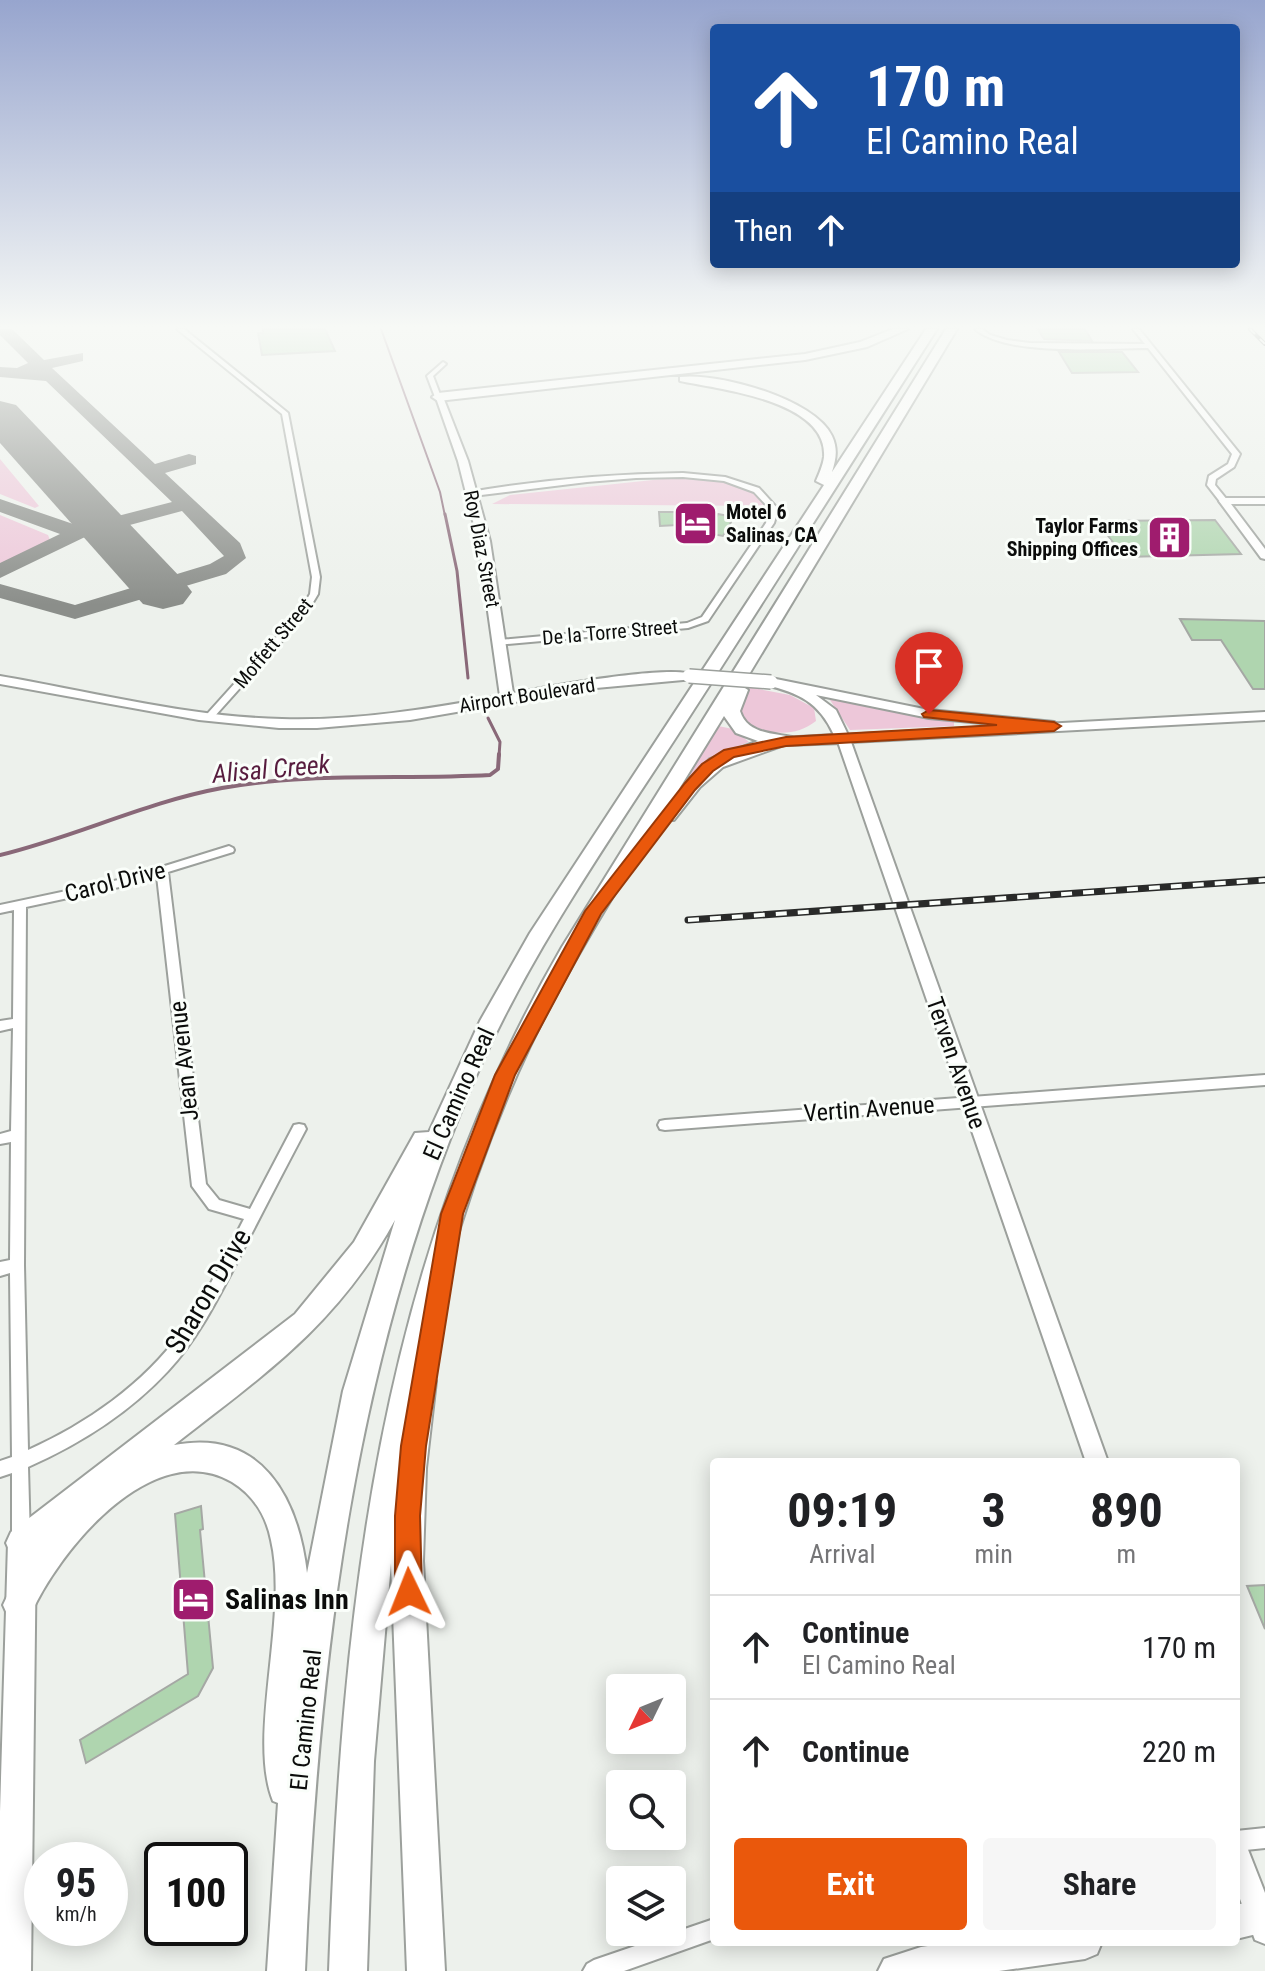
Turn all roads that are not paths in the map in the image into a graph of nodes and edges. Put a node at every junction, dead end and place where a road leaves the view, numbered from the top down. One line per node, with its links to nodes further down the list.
1 (287, 421): 18 (street, Moffett Street)
2 (447, 421): 7 (main road, Roy Diaz Street)
3 (812, 421): 10 (highway)
4 (872, 421): 10 (highway, El Camino Real)
5 (896, 421): 12 (highway, El Camino Real)
6 (1209, 421): 8 (street)
7 (473, 494): 13 (main road, Roy Diaz Street); 13 (street, De la Torre Street)
8 (1224, 501): 9 (street); 11 (street)
9 (1265, 501)
10 (817, 505): 30 (highway, El Camino Real)
11 (1265, 556)
12 (761, 640): 22 (highway); 27 (highway, El Camino Real)
13 (499, 643): 16 (main road, Roy Diaz Street)
14 (0, 680): 18 (main road, Airport Boulevard)
15 (788, 686): 16 (main road, Airport Boulevard, bridge); 17 (main road, Terven Avenue); 20 (main road, Airport Boulevard)
16 (507, 698): 18 (main road, Airport Boulevard)
17 (831, 713): 21 (main road, Terven Avenue); 22 (main road)
18 (211, 715)
19 (1265, 716): 20 (street, Airport Boulevard)
20 (1054, 726): 21 (street, Airport Boulevard)
21 (843, 739): 22 (main road); 32 (street, Terven Avenue)
22 (793, 741): 27 (highway)
23 (229, 850): 24 (street, Carol Drive)
24 (162, 871): 25 (street, Carol Drive); 38 (street, Jean Avenue)
25 (20, 905): 26 (street, Carol Drive); 28 (street)
26 (0, 909)
27 (594, 911): 37 (highway, El Camino Real)
28 (20, 1022): 29 (street); 35 (street)
29 (0, 1026)
30 (468, 1067): 44 (highway); 50 (highway, El Camino Real)
31 (1265, 1080): 32 (street, Vertin Avenue)
32 (968, 1102): 33 (street, Vertin Avenue); 41 (street, Terven Avenue)
33 (665, 1125)
34 (299, 1129): 38 (street, Sharon Drive)
35 (18, 1135): 36 (street); 39 (street)
36 (0, 1139)
37 (452, 1214): 56 (highway, El Camino Real); 57 (highway)
38 (254, 1216): 42 (street, Sharon Drive)
39 (17, 1265): 40 (street); 42 (street)
40 (0, 1269)
41 (1096, 1458)
42 (17, 1464): 43 (street, Sharon Drive); 44 (street)
43 (0, 1469)
44 (22, 1543): 45 (highway)
45 (19, 1605): 46 (highway); 50 (highway)
46 (9, 1664): 54 (highway)
47 (1265, 1838): 48 (street)
48 (1240, 1841)
49 (1240, 1864): 51 (street)
50 (289, 1888): 55 (highway, El Camino Real)
51 (1258, 1921)
52 (710, 1930): 58 (street)
53 (1055, 1946): 59 (highway)
54 (13, 1971)
55 (286, 1971)
56 (348, 1971)
57 (426, 1971)
58 (594, 1971)
59 (896, 1971)

